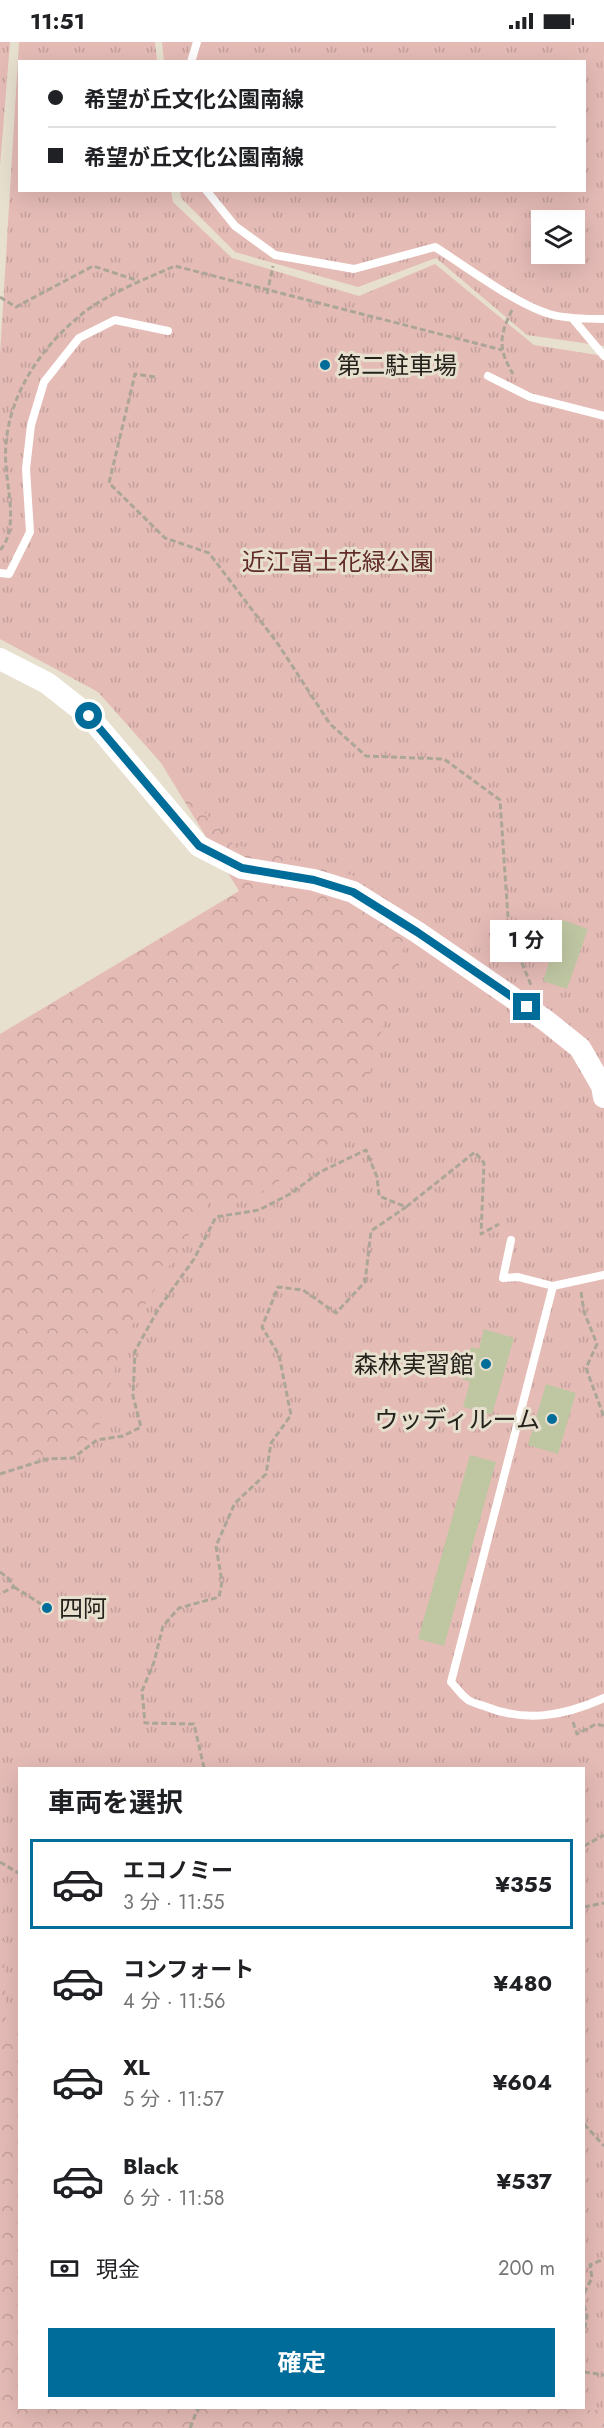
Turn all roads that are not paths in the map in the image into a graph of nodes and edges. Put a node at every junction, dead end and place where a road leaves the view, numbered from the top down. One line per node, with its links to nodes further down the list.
1 (196, 42): 2 (lane)
2 (192, 60)
3 (208, 192): 4 (lane)
4 (573, 319): 5 (lane); 7 (lane)
5 (604, 319)
6 (168, 331): 10 (lane)
7 (604, 356)
8 (488, 376): 9 (lane)
9 (604, 416)
10 (0, 573)
11 (0, 659): 12 (main road)
12 (603, 1086)
13 (511, 1240): 15 (lane)
14 (604, 1275): 15 (lane)
15 (553, 1286): 16 (lane)
16 (604, 1698)

